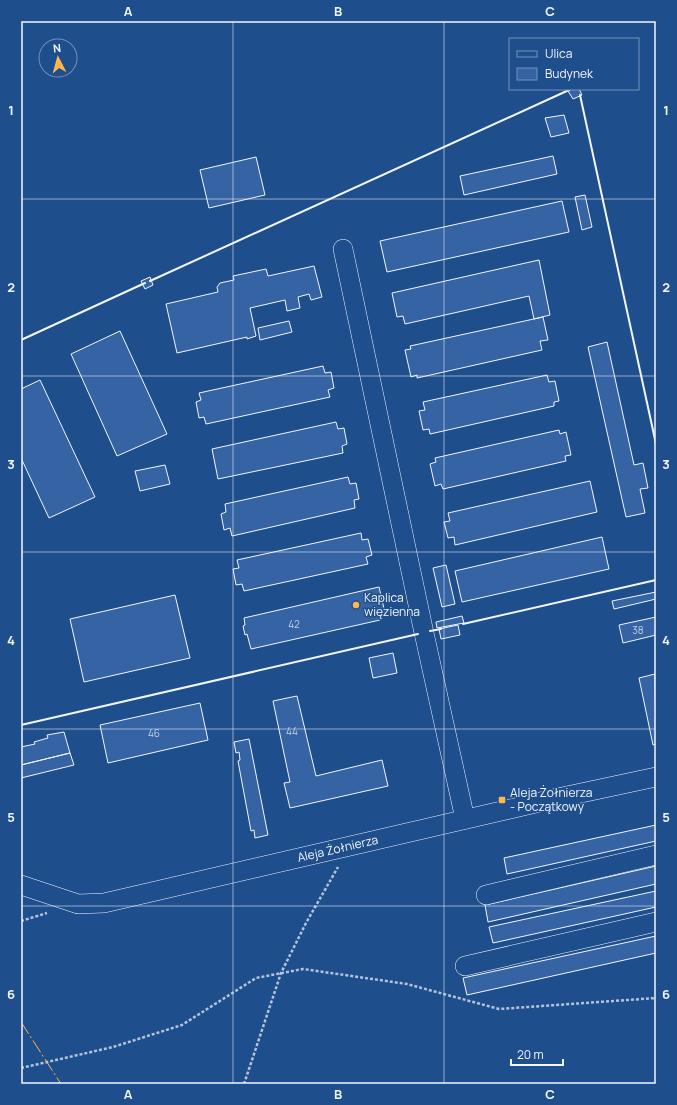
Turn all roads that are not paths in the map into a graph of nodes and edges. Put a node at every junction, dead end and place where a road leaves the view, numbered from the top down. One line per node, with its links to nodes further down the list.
1 (343, 249): 3 (street)
2 (656, 777): 3 (street, Aleja Żołnierza)
3 (465, 819): 5 (street, Aleja Żołnierza)
4 (656, 855): 6 (street)
5 (21, 885)
6 (486, 895)
7 (656, 922): 8 (street)
8 (465, 966)

